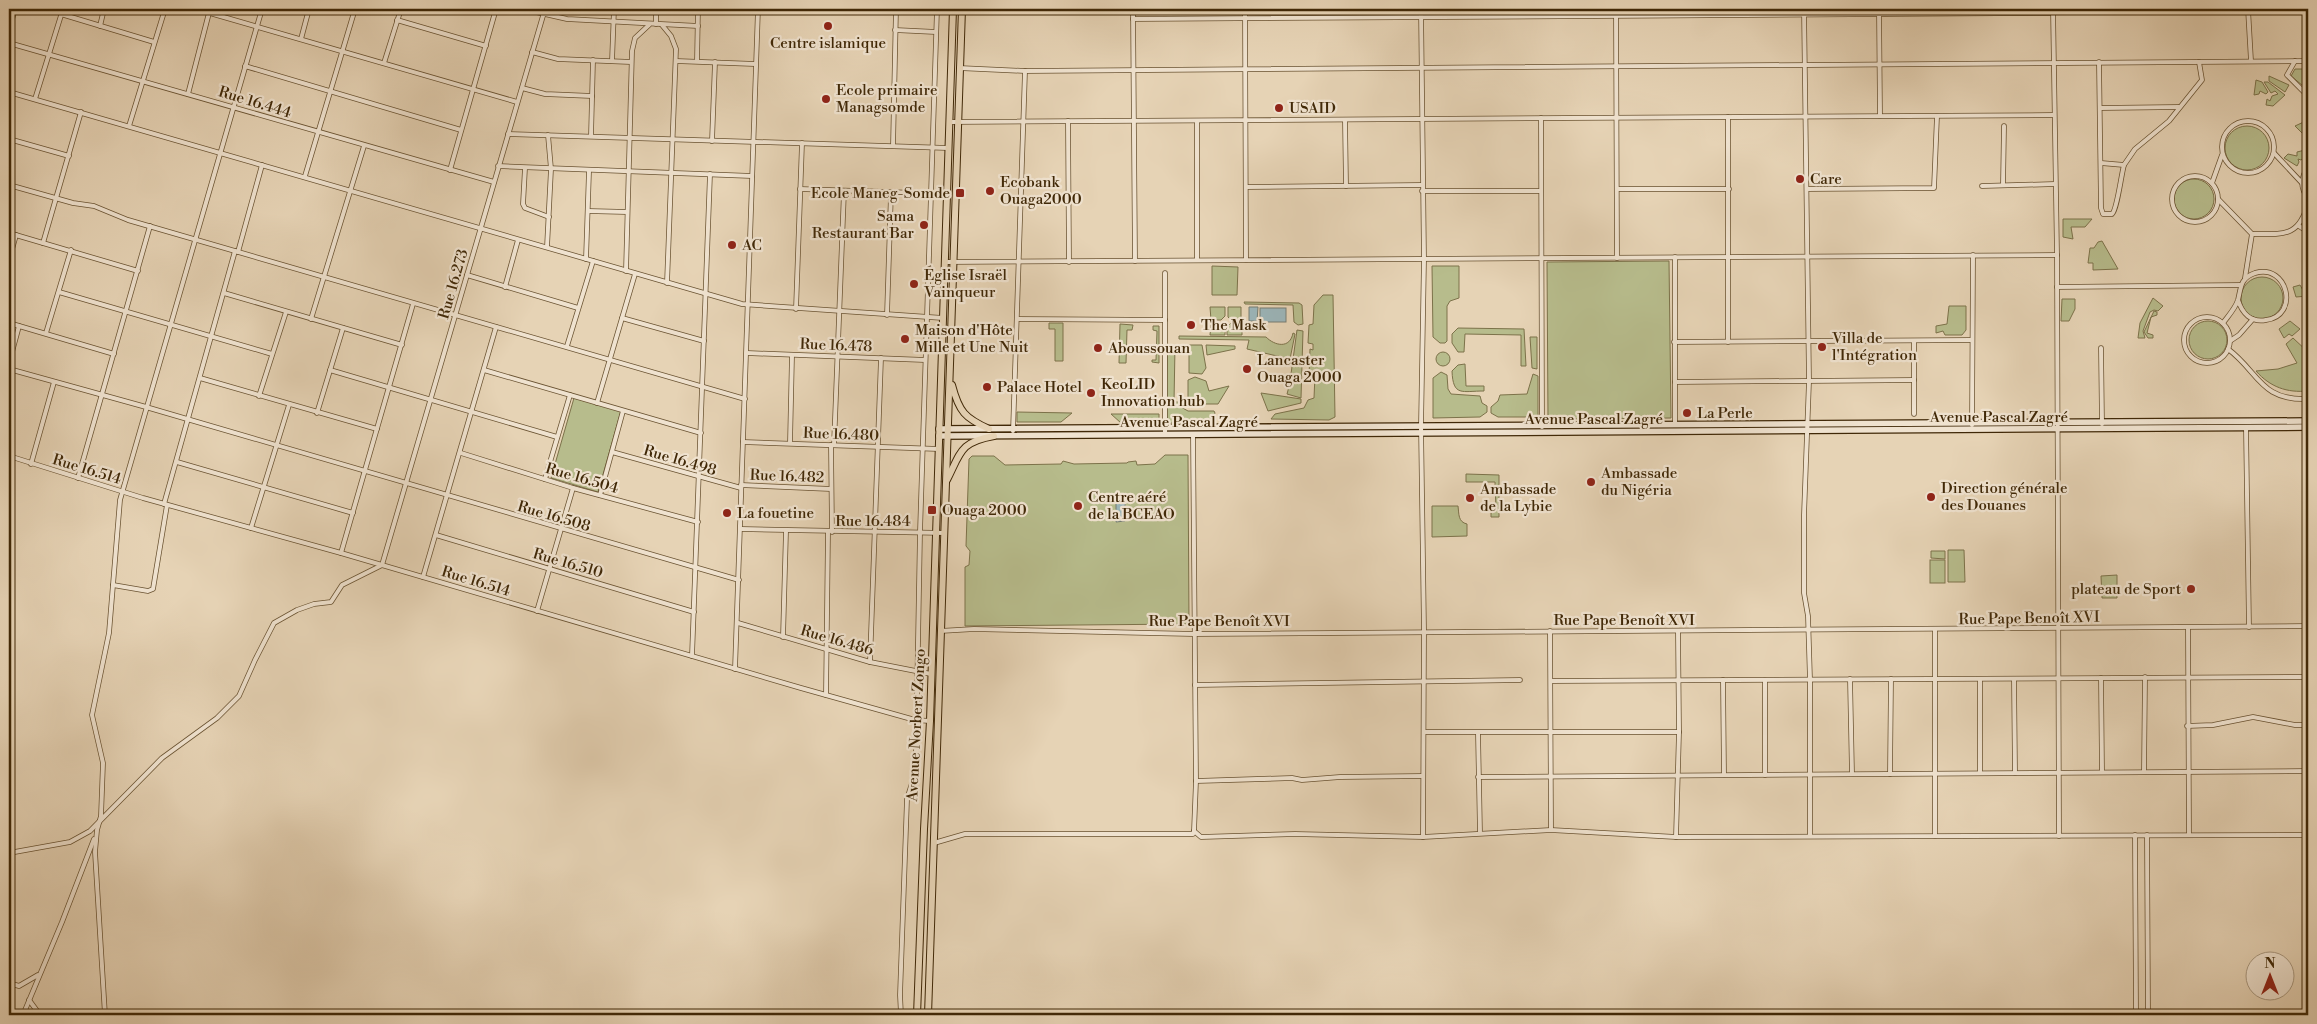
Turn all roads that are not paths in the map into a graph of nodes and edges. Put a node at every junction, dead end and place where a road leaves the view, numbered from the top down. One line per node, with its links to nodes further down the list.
1 (15, 9): 48 (street)
2 (63, 9): 31 (street)
3 (104, 9): 45 (street)
4 (165, 9): 52 (street)
5 (196, 9): 29 (street)
6 (262, 9): 46 (street)
7 (309, 9): 51 (street)
8 (355, 9): 55 (street)
9 (401, 9): 40 (street)
10 (496, 9): 54 (street)
11 (523, 9): 32 (street)
12 (545, 9): 32 (street, Rue 16.273)
13 (614, 9): 41 (street)
14 (656, 9): 43 (street)
15 (698, 9): 47 (street)
16 (758, 9): 71 (street)
17 (896, 9): 49 (street)
18 (937, 9): 50 (street)
19 (953, 9): 109 (main road, Avenue Norbert Zongo)
20 (962, 9): 77 (main road, Avenue Norbert Zongo)
21 (1133, 9): 39 (street)
22 (1245, 9): 38 (street)
23 (1421, 9): 36 (street)
24 (1616, 9): 37 (street)
25 (1717, 9): 34 (street)
26 (1804, 9): 33 (street)
27 (1879, 9): 35 (street)
28 (2247, 9): 62 (street)
29 (210, 11): 46 (street); 86 (street)
30 (2053, 11): 35 (street); 70 (street)
31 (61, 14): 45 (street); 57 (street)
32 (544, 14): 41 (street); 56 (street, Rue 16.273)
33 (1804, 14): 34 (street); 35 (street); 72 (street)
34 (1717, 15): 37 (street)
35 (1879, 15): 73 (street)
36 (1421, 16): 37 (street); 38 (street); 75 (street)
37 (1616, 17): 76 (street)
38 (1245, 18): 39 (street); 79 (street)
39 (1133, 19): 78 (street)
40 (398, 20): 54 (street); 69 (street)
41 (614, 23): 42 (street); 59 (street)
42 (649, 24): 43 (street); 65 (street)
43 (656, 24): 44 (street)
44 (662, 25): 47 (street); 60 (street)
45 (100, 26): 52 (street)
46 (257, 26): 51 (street); 74 (street)
47 (698, 26): 61 (street)
48 (9, 30)
49 (895, 30): 50 (street); 125 (street)
50 (936, 32): 126 (street)
51 (301, 39): 55 (street)
52 (154, 42): 81 (street)
53 (9, 43): 57 (street, Rue 16.444)
54 (486, 46): 83 (street)
55 (344, 52): 69 (street); 85 (street)
56 (532, 52): 58 (street); 82 (street, Rue 16.273)
57 (49, 54): 81 (street, Rue 16.444); 89 (street)
58 (593, 60): 59 (street); 87 (street)
59 (612, 61): 65 (street)
60 (676, 61): 61 (street); 120 (street)
61 (697, 61): 66 (street)
62 (2251, 61): 63 (street); 68 (street)
63 (2295, 61): 64 (street); 88 (street)
64 (2308, 61)
65 (631, 62): 118 (street)
66 (715, 62): 71 (street); 121 (street)
67 (2099, 62): 68 (street); 70 (street); 93 (street)
68 (2199, 62): 92 (street)
69 (384, 63): 83 (street)
70 (2054, 63): 73 (street); 95 (street)
71 (755, 64): 122 (street)
72 (1804, 65): 73 (street); 76 (street); 96 (street)
73 (1879, 65): 97 (street)
74 (246, 66): 85 (street); 91 (street)
75 (1421, 66): 76 (street); 79 (street); 102 (street)
76 (1616, 67): 99 (street)
77 (959, 68): 80 (street); 110 (main road, Avenue Norbert Zongo)
78 (1134, 70): 79 (street); 80 (street); 106 (street)
79 (1247, 70): 108 (street)
80 (1025, 71): 104 (street)
81 (142, 81): 86 (street, Rue 16.444); 111 (street)
82 (522, 88): 87 (street); 90 (street, Rue 16.273)
83 (474, 90): 90 (street); 113 (street)
84 (9, 92): 89 (street)
85 (331, 92): 113 (street); 114 (street)
86 (188, 94): 91 (street, Rue 16.444)
87 (592, 96): 117 (street)
88 (2308, 96)
89 (35, 99): 94 (street)
90 (517, 102): 115 (street, Rue 16.273)
91 (234, 107): 114 (street, Rue 16.444); 128 (street)
92 (2179, 107): 93 (street); 134 (street)
93 (2100, 108): 132 (street)
94 (81, 112): 111 (street); 131 (street)
95 (2054, 115): 98 (street); 149 (street)
96 (1805, 116): 97 (street); 100 (street); 158 (street)
97 (1880, 116): 98 (street)
98 (1937, 116): 158 (street)
99 (1617, 117): 100 (street); 101 (street); 156 (street)
100 (1728, 117): 157 (street)
101 (1541, 118): 102 (street); 163 (street)
102 (1421, 119): 103 (street); 151 (street)
103 (1345, 120): 108 (street); 153 (street)
104 (1024, 121): 105 (street); 110 (street); 202 (street)
105 (1068, 121): 106 (street); 203 (street)
106 (1134, 121): 107 (street); 200 (street)
107 (1197, 121): 108 (street); 197 (street)
108 (1246, 121): 155 (street)
109 (949, 122): 110 (street); 127 (main road, Avenue Norbert Zongo)
110 (957, 123): 204 (main road, Avenue Norbert Zongo)
111 (129, 126): 128 (street)
112 (2004, 126): 152 (street)
113 (461, 130): 139 (street)
114 (319, 133): 124 (street, Rue 16.444); 144 (street)
115 (508, 134): 116 (street); 135 (street, Rue 16.273)
116 (548, 135): 117 (street); 138 (street)
117 (592, 136): 118 (street)
118 (630, 138): 120 (street); 141 (street)
119 (9, 139): 131 (street)
120 (672, 140): 121 (street); 142 (street)
121 (712, 141): 122 (street)
122 (754, 142): 123 (street); 145 (street)
123 (802, 143): 125 (street); 160 (street)
124 (364, 146): 139 (street, Rue 16.444); 159 (street)
125 (893, 146): 126 (street)
126 (934, 147): 127 (street); 165 (street)
127 (948, 148): 166 (main road, Avenue Norbert Zongo)
128 (220, 153): 133 (street); 181 (street)
129 (2274, 153): 130 (street); 130 (street); 148 (street)
130 (2222, 155): 147 (street)
131 (68, 156): 167 (street)
132 (2101, 163): 134 (street); 134 (street)
133 (262, 165): 144 (street); 186 (street)
134 (2124, 165)
135 (498, 166): 137 (street); 146 (street, Rue 16.273)
136 (2308, 166): 148 (street)
137 (525, 168): 138 (street); 173 (street)
138 (551, 169): 140 (street); 173 (street)
139 (450, 170): 146 (street, Rue 16.444)
140 (589, 171): 141 (street); 171 (street)
141 (628, 172): 142 (street); 172 (street)
142 (672, 173): 143 (street); 212 (street)
143 (710, 174): 145 (street); 218 (street)
144 (305, 176): 159 (street)
145 (752, 176): 221 (street)
146 (494, 182): 176 (street, Rue 16.273)
147 (2212, 183): 169 (street); 169 (street)
148 (2302, 183): 168 (street)
149 (2055, 184): 152 (street); 188 (street)
150 (9, 185): 167 (street)
151 (1422, 185): 153 (street); 162 (street)
152 (2003, 185): 154 (street)
153 (1346, 186): 155 (street)
154 (1982, 186)
155 (1246, 187): 198 (street)
156 (1617, 189): 157 (street); 192 (street)
157 (1729, 189): 193 (street)
158 (1807, 189): 189 (street)
159 (350, 190): 176 (street); 210 (street)
160 (800, 190): 161 (street); 223 (street)
161 (844, 191): 164 (street); 225 (street)
162 (1422, 191): 163 (street); 195 (street)
163 (1541, 191): 191 (street)
164 (891, 193): 165 (street); 228 (street)
165 (932, 194): 166 (street); 229 (street)
166 (947, 194): 201 (main road, Avenue Norbert Zongo)
167 (56, 198): 174 (street); 183 (street)
168 (2308, 198)
169 (2218, 199): 179 (street)
170 (2308, 203): 175 (street)
171 (588, 211): 172 (street); 194 (street)
172 (627, 212): 206 (street)
173 (549, 217): 184 (street)
174 (150, 226): 181 (street); 205 (street)
175 (2299, 226): 177 (street); 179 (street)
176 (480, 229): 182 (street); 209 (street, Rue 16.273)
177 (2308, 232)
178 (9, 233): 180 (street)
179 (2252, 234): 211 (street)
180 (16, 235): 183 (street); 196 (street)
181 (195, 238): 186 (street); 238 (street)
182 (518, 240): 184 (street); 214 (street)
183 (43, 242): 185 (street)
184 (547, 248): 194 (street)
185 (71, 250): 205 (street); 216 (street)
186 (236, 251): 210 (street); 217 (street)
187 (1973, 255): 188 (street); 189 (street); 245 (street)
188 (2057, 255): 215 (street)
189 (1808, 256): 193 (street); 250 (street)
190 (1675, 257): 192 (street); 193 (street); 248 (street)
191 (1541, 258): 192 (street); 195 (street); 299 (street)
192 (1618, 258)
193 (1730, 258): 249 (street)
194 (586, 259): 199 (street)
195 (1424, 259): 198 (street); 300 (street)
196 (9, 260)
197 (1197, 260): 198 (street); 200 (street)
198 (1246, 260)
199 (593, 261): 206 (street); 222 (street)
200 (1135, 261): 203 (street)
201 (945, 262): 204 (street); 231 (main road, Avenue Norbert Zongo)
202 (1017, 262): 203 (street); 204 (street); 233 (street)
203 (1069, 262)
204 (953, 263): 267 (main road, Avenue Norbert Zongo)
205 (138, 271): 224 (street)
206 (626, 271): 208 (street)
207 (1165, 273): 235 (street)
208 (635, 274): 212 (street); 230 (street)
209 (467, 275): 214 (street); 227 (street, Rue 16.273)
210 (323, 277): 220 (street); 232 (street)
211 (2245, 279): 213 (street); 234 (street)
212 (667, 283): 218 (street)
213 (2241, 285): 215 (street); 219 (street)
214 (505, 287): 222 (street)
215 (2057, 287): 292 (street)
216 (59, 292): 224 (street); 242 (street)
217 (224, 293): 226 (street); 243 (street)
218 (706, 294): 221 (street); 246 (street)
219 (2238, 300): 234 (street); 237 (street)
220 (413, 304): 227 (street); 251 (street)
221 (748, 305): 223 (street); 255 (street)
222 (578, 308): 252 (street)
223 (796, 309): 225 (street)
224 (126, 311): 238 (street); 256 (street)
225 (839, 311): 228 (street); 259 (street)
226 (286, 312): 232 (street); 257 (street)
227 (455, 315): 240 (street); 279 (street, Rue 16.273)
228 (887, 315): 229 (street)
229 (927, 317): 231 (street); 262 (street)
230 (622, 318): 246 (street); 261 (street)
231 (943, 318): 304 (main road, Avenue Norbert Zongo)
232 (311, 319): 241 (street)
233 (1017, 319): 235 (street); 302 (street)
234 (2253, 319): 247 (street)
235 (1165, 320): 301 (street)
236 (9, 323): 239 (street)
237 (2223, 323): 247 (street); 254 (street)
238 (170, 324): 243 (street); 283 (street)
239 (19, 326): 242 (street); 263 (street)
240 (496, 327): 252 (street); 266 (street)
241 (343, 328): 251 (street); 265 (street)
242 (46, 333): 256 (street)
243 (211, 336): 257 (street); 268 (street)
244 (1914, 340): 245 (street); 250 (street); 269 (street)
245 (1971, 340): 291 (street)
246 (704, 341): 273 (street)
247 (2230, 341): 254 (street)
248 (1674, 342): 249 (street); 272 (street)
249 (1728, 342): 250 (street)
250 (1808, 342): 270 (street)
251 (402, 345): 274 (street)
252 (567, 346): 261 (street)
253 (2101, 348): 290 (street)
254 (2228, 349): 280 (street)
255 (747, 353): 258 (street, Rue 16.478); 278 (street)
256 (114, 354): 275 (street)
257 (272, 354): 277 (street)
258 (792, 355): 259 (street, Rue 16.478); 310 (street)
259 (837, 357): 260 (street, Rue 16.478); 311 (street)
260 (881, 358): 262 (street, Rue 16.478); 313 (street)
261 (610, 359): 273 (street); 281 (street)
262 (925, 360): 314 (street)
263 (9, 363)
264 (9, 369): 271 (street, Rue 16.508)
265 (330, 370): 274 (street); 286 (street)
266 (484, 370): 276 (street); 285 (street)
267 (950, 376): 298 (main road); 305 (main road, Avenue Norbert Zongo)
268 (200, 378): 277 (street); 288 (street)
269 (1914, 380): 270 (street); 287 (street)
270 (1809, 381): 272 (street); 293 (street)
271 (54, 382): 275 (street, Rue 16.508); 320 (street)
272 (1675, 382): 295 (street)
273 (703, 387): 278 (street); 303 (street)
274 (390, 388): 279 (street); 297 (street)
275 (102, 395): 283 (street, Rue 16.508); 323 (street)
276 (570, 395): 281 (street); 308 (street)
277 (259, 396): 282 (street)
278 (745, 398): 309 (street)
279 (431, 399): 285 (street); 326 (street, Rue 16.273)
280 (2308, 399)
281 (597, 403): 284 (street)
282 (289, 405): 286 (street); 312 (street)
283 (146, 407): 288 (street, Rue 16.508); 331 (street)
284 (624, 411): 303 (street); 316 (street)
285 (472, 412): 308 (street); 317 (street)
286 (317, 413): 297 (street)
287 (1914, 414)
288 (188, 419): 312 (street, Rue 16.508); 319 (street)
289 (2308, 420): 290 (main road, Avenue Pascal Zagré)
290 (2102, 425): 292 (main road, Avenue Pascal Zagré); 296 (main road, Avenue Pascal Zagré)
291 (1972, 426): 292 (main road, Avenue Pascal Zagré); 293 (main road, Avenue Pascal Zagré)
292 (2058, 426): 359 (street)
293 (1806, 427): 295 (main road, Avenue Pascal Zagré); 361 (street)
294 (2308, 427): 296 (main road, Avenue Pascal Zagré)
295 (1675, 428): 299 (main road, Avenue Pascal Zagré)
296 (2246, 428): 358 (street)
297 (377, 429): 321 (street)
298 (989, 429): 302 (main road, Avenue Pascal Zagré); 305 (main road, Avenue Pascal Zagré)
299 (1542, 429): 300 (main road, Avenue Pascal Zagré)
300 (1422, 430): 301 (main road, Avenue Pascal Zagré); 306 (main road, Avenue Pascal Zagré); 364 (street)
301 (1165, 431): 302 (main road, Avenue Pascal Zagré); 306 (main road, Avenue Pascal Zagré)
302 (1013, 432): 307 (main road, Avenue Pascal Zagré)
303 (701, 433): 322 (street)
304 (939, 433): 305 (main road, Avenue Pascal Zagré); 315 (main road, Avenue Norbert Zongo)
305 (948, 433): 307 (main road, Avenue Pascal Zagré); 325 (main road, Avenue Norbert Zongo)
306 (1193, 434): 367 (street)
307 (994, 436): 325 (main road)
308 (557, 437): 324 (street)
309 (743, 442): 310 (street, Rue 16.480); 328 (street)
310 (790, 443): 311 (street, Rue 16.480)
311 (832, 445): 313 (street, Rue 16.480); 330 (street)
312 (277, 446): 321 (street, Rue 16.508); 327 (street)
313 (877, 446): 314 (street, Rue 16.480); 343 (street)
314 (923, 448): 315 (street, Rue 16.480); 342 (street)
315 (939, 449): 344 (main road, Avenue Norbert Zongo)
316 (612, 452): 322 (street, Rue 16.498); 332 (street)
317 (460, 453): 324 (street, Rue 16.504); 333 (street)
318 (9, 456): 320 (street, Rue 16.514)
319 (176, 462): 327 (street); 334 (street)
320 (31, 464): 323 (street, Rue 16.514)
321 (365, 472): 326 (street, Rue 16.508); 335 (street)
322 (700, 477): 328 (street, Rue 16.498); 336 (street)
323 (78, 478): 331 (street, Rue 16.514)
324 (544, 479): 329 (street, Rue 16.504)
325 (946, 483): 345 (main road, Avenue Norbert Zongo)
326 (407, 484): 333 (street, Rue 16.508); 348 (street, Rue 16.273)
327 (264, 487): 335 (street); 337 (street)
328 (741, 487): 330 (street, Rue 16.482); 339 (street)
329 (573, 488): 332 (street, Rue 16.504); 338 (street)
330 (832, 489): 341 (street)
331 (122, 492): 334 (street, Rue 16.514); 353 (street)
332 (600, 495): 336 (street, Rue 16.504)
333 (448, 496): 338 (street, Rue 16.508); 346 (street)
334 (166, 504): 337 (street, Rue 16.514); 353 (street)
335 (353, 513): 347 (street)
336 (698, 522): 349 (street)
337 (252, 528): 347 (street, Rue 16.514)
338 (561, 529): 349 (street, Rue 16.508); 350 (street)
339 (741, 529): 340 (street, Rue 16.484); 352 (street)
340 (786, 532): 341 (street, Rue 16.484); 368 (street)
341 (830, 532): 343 (street, Rue 16.484); 369 (street)
342 (920, 532): 343 (street, Rue 16.484); 344 (street, Rue 16.484); 373 (street)
343 (875, 533): 371 (street)
344 (936, 533): 345 (street, Rue 16.484); 374 (main road, Avenue Norbert Zongo)
345 (945, 533): 363 (main road, Avenue Norbert Zongo)
346 (436, 535): 350 (street, Rue 16.510); 351 (street)
347 (342, 553): 348 (street, Rue 16.514)
348 (382, 565): 351 (street, Rue 16.514); 421 (street)
349 (696, 568): 352 (street, Rue 16.508); 355 (street)
350 (549, 570): 354 (street); 355 (street, Rue 16.510)
351 (423, 577): 354 (street, Rue 16.514)
352 (739, 580): 356 (street)
353 (113, 585): 421 (street)
354 (537, 611): 370 (street, Rue 16.514)
355 (694, 612): 370 (street)
356 (738, 623): 368 (street, Rue 16.486); 372 (street)
357 (2308, 626): 358 (street, Rue Pape Benoît XVI)
358 (2249, 627): 360 (street, Rue Pape Benoît XVI)
359 (2058, 628): 360 (street, Rue Pape Benoît XVI); 362 (street, Rue Pape Benoît XVI); 376 (street)
360 (2188, 628): 379 (street)
361 (1809, 630): 362 (street, Rue Pape Benoît XVI); 365 (street, Rue Pape Benoît XVI); 389 (street)
362 (1935, 630): 382 (street)
363 (940, 631): 367 (street, Rue Pape Benoît XVI); 396 (main road, Avenue Norbert Zongo)
364 (1424, 631): 366 (street, Rue Pape Benoît XVI); 367 (street, Rue Pape Benoît XVI); 390 (street)
365 (1678, 631): 366 (street, Rue Pape Benoît XVI); 386 (street)
366 (1550, 632): 391 (street)
367 (1194, 634): 392 (street)
368 (783, 636): 369 (street, Rue 16.486)
369 (828, 650): 371 (street, Rue 16.486); 393 (street)
370 (692, 656): 372 (street, Rue 16.514)
371 (870, 662): 373 (street, Rue 16.486)
372 (735, 669): 393 (street, Rue 16.514)
373 (917, 673): 374 (street, Rue 16.486); 394 (street)
374 (931, 674): 395 (main road, Avenue Norbert Zongo)
375 (2308, 677): 379 (street)
376 (2058, 678): 377 (street); 384 (street); 409 (street)
377 (2102, 678): 378 (street); 404 (street)
378 (2145, 678): 379 (street); 405 (street)
379 (2189, 678): 398 (street)
380 (1850, 679): 381 (street); 389 (street); 411 (street)
381 (1891, 679): 382 (street); 412 (street)
382 (1935, 679): 383 (street); 413 (street)
383 (1980, 679): 384 (street); 407 (street)
384 (2014, 679): 408 (street)
385 (1520, 680): 390 (street)
386 (1678, 680): 387 (street); 391 (street); 401 (street)
387 (1723, 680): 388 (street); 414 (street)
388 (1765, 680): 389 (street); 415 (street)
389 (1810, 680): 410 (street)
390 (1424, 681): 392 (street); 399 (street)
391 (1551, 681): 400 (street)
392 (1195, 685): 420 (street)
393 (826, 695): 394 (street, Rue 16.514)
394 (915, 720): 395 (street, Rue 16.514); 443 (street)
395 (930, 721): 396 (street, Rue 16.514); 444 (main road, Avenue Norbert Zongo)
396 (937, 722): 435 (main road, Avenue Norbert Zongo)
397 (2308, 725): 398 (street)
398 (2187, 726): 406 (street)
399 (1424, 732): 402 (street); 416 (street)
400 (1551, 732): 401 (street); 402 (street); 417 (street)
401 (1679, 732): 418 (street)
402 (1478, 733): 419 (street)
403 (2308, 771): 406 (street)
404 (2102, 772): 405 (street); 409 (street)
405 (2144, 772): 406 (street)
406 (2188, 772): 426 (street)
407 (1980, 773): 408 (street); 413 (street)
408 (2016, 773): 409 (street)
409 (2059, 773): 431 (street)
410 (1811, 774): 411 (street); 415 (street); 429 (street)
411 (1852, 774): 412 (street)
412 (1890, 774): 413 (street)
413 (1935, 774): 430 (street)
414 (1724, 775): 415 (street); 418 (street)
415 (1765, 775)
416 (1423, 776): 420 (street); 428 (street)
417 (1551, 776): 418 (street); 419 (street); 423 (street)
418 (1678, 776): 434 (street)
419 (1478, 777): 425 (street)
420 (1196, 780): 424 (street)
421 (100, 818): 422 (street); 436 (street)
422 (97, 830): 437 (street); 442 (street)
423 (1551, 830): 425 (street); 434 (street)
424 (1194, 831): 428 (street); 435 (street)
425 (1480, 833): 428 (street)
426 (2189, 835): 427 (street); 433 (street)
427 (2308, 835)
428 (1423, 836)
429 (1810, 836): 430 (street); 434 (street)
430 (1935, 836): 431 (street)
431 (2059, 836): 432 (street)
432 (2135, 836): 433 (street); 446 (street)
433 (2147, 836): 447 (street)
434 (1676, 837)
435 (934, 843): 445 (main road, Avenue Norbert Zongo)
436 (9, 853)
437 (39, 975): 438 (street); 439 (street)
438 (9, 983)
439 (29, 1000): 440 (street); 441 (street)
440 (23, 1015)
441 (40, 1015)
442 (105, 1015)
443 (901, 1015)
444 (917, 1015)
445 (928, 1015)
446 (2136, 1015)
447 (2148, 1015)

